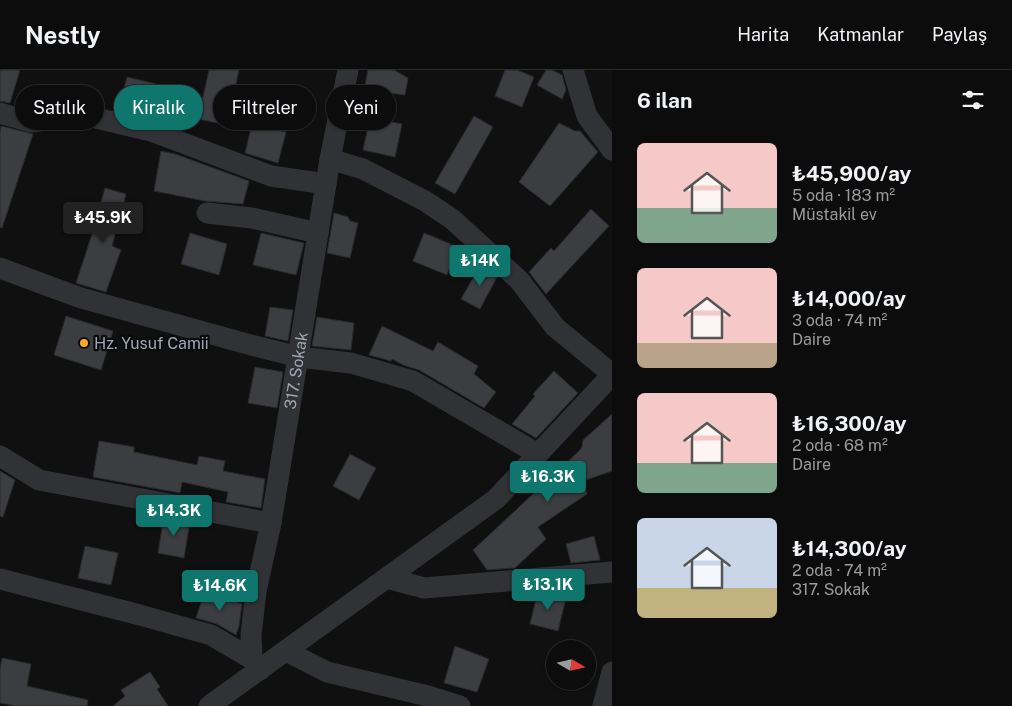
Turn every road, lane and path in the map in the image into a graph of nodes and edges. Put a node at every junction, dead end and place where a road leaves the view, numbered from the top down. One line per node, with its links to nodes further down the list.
1 (348, 70): 5 (street, 317. Sokak)
2 (573, 70): 4 (street)
3 (0, 114): 6 (street)
4 (612, 150)
5 (330, 159): 6 (street, 317. Sokak); 11 (street)
6 (326, 184): 8 (street, 317. Sokak)
7 (207, 213): 8 (street)
8 (318, 233): 10 (street, 317. Sokak)
9 (0, 269): 10 (street)
10 (299, 357): 12 (street); 14 (street, 317. Sokak)
11 (612, 375): 12 (street)
12 (538, 454): 16 (street)
13 (0, 456): 14 (street)
14 (271, 523): 19 (street, 317. Sokak)
15 (612, 572): 16 (street)
16 (387, 578): 18 (street)
17 (0, 579): 19 (street)
18 (286, 651): 19 (street); 22 (street)
19 (256, 664): 21 (street)
20 (612, 672): 23 (street)
21 (210, 706)
22 (460, 706)
23 (603, 706)

